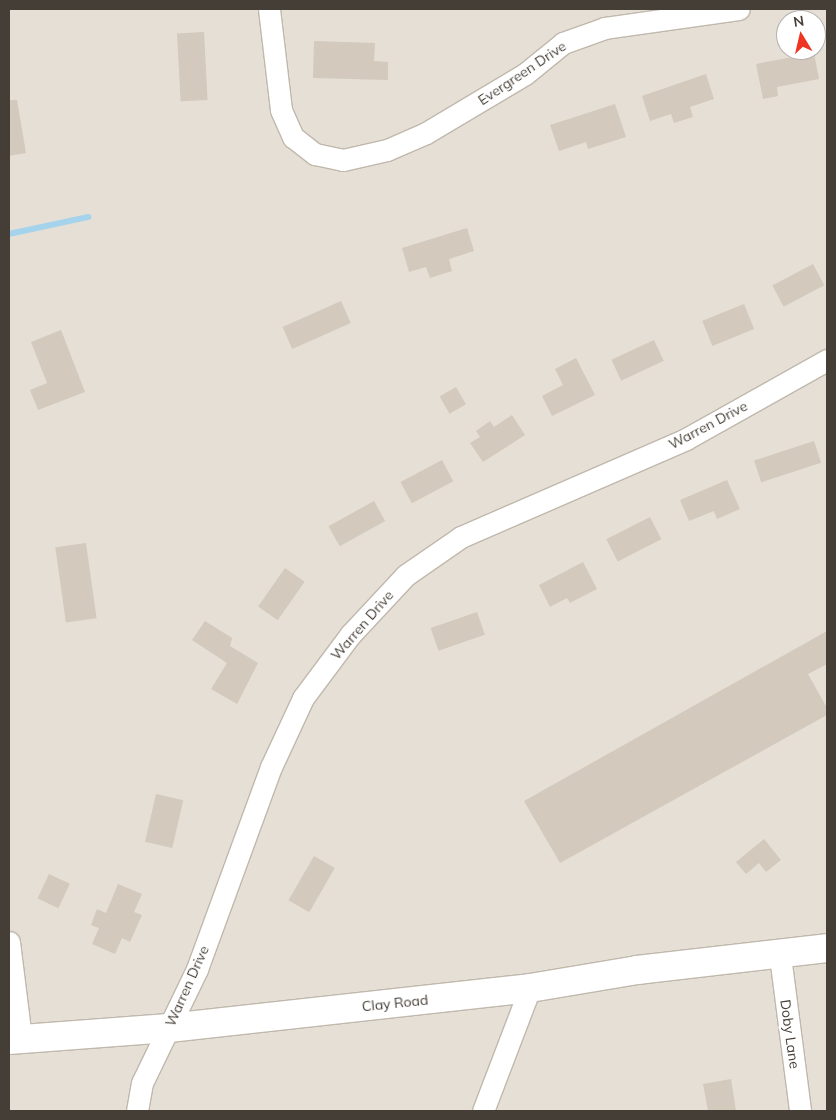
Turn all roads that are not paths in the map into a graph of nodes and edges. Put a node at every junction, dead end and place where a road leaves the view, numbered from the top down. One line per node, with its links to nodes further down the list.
1 (269, 9): 2 (street, Evergreen Drive)
2 (739, 9)
3 (827, 360): 8 (street, Warren Drive)
4 (9, 942): 9 (street)
5 (827, 948): 6 (street, Clay Road)
6 (780, 956): 7 (street, Clay Road); 12 (street, Doby Lane)
7 (530, 988): 8 (street, Clay Road); 11 (street)
8 (169, 1028): 9 (street, Clay Road); 10 (street, Warren Drive)
9 (15, 1040)
10 (137, 1111)
11 (483, 1111)
12 (800, 1111)

